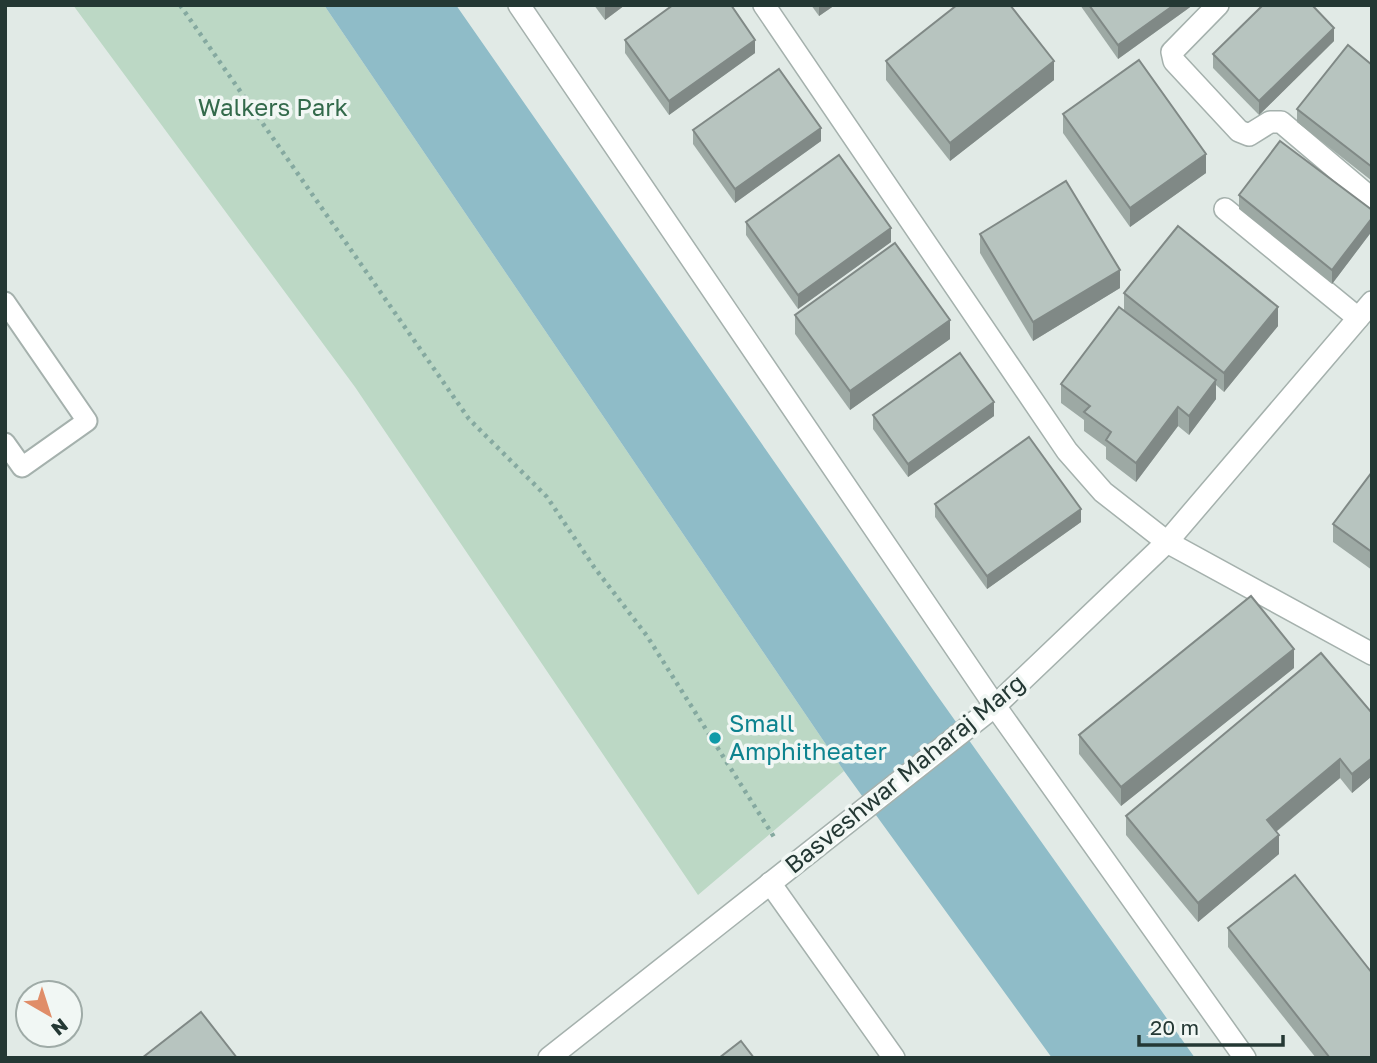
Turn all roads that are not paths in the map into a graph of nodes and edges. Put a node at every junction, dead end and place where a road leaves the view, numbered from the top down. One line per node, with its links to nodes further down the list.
1 (519, 5): 14 (street)
2 (764, 5): 12 (street)
3 (1218, 5): 5 (street)
4 (1280, 139): 7 (street)
5 (1372, 198)
6 (1225, 208): 10 (street)
7 (1372, 214)
8 (5, 302): 11 (lane)
9 (1372, 302): 10 (street, Basveshwar Maharaj Marg)
10 (1358, 318): 12 (street, Basveshwar Maharaj Marg)
11 (5, 443)
12 (1167, 542): 13 (street); 14 (street, Basveshwar Maharaj Marg)
13 (1372, 654)
14 (995, 706): 15 (street, Basveshwar Maharaj Marg); 18 (street)
15 (770, 883): 16 (street, Basveshwar Maharaj Marg); 17 (street)
16 (549, 1058)
17 (894, 1058)
18 (1245, 1058)

